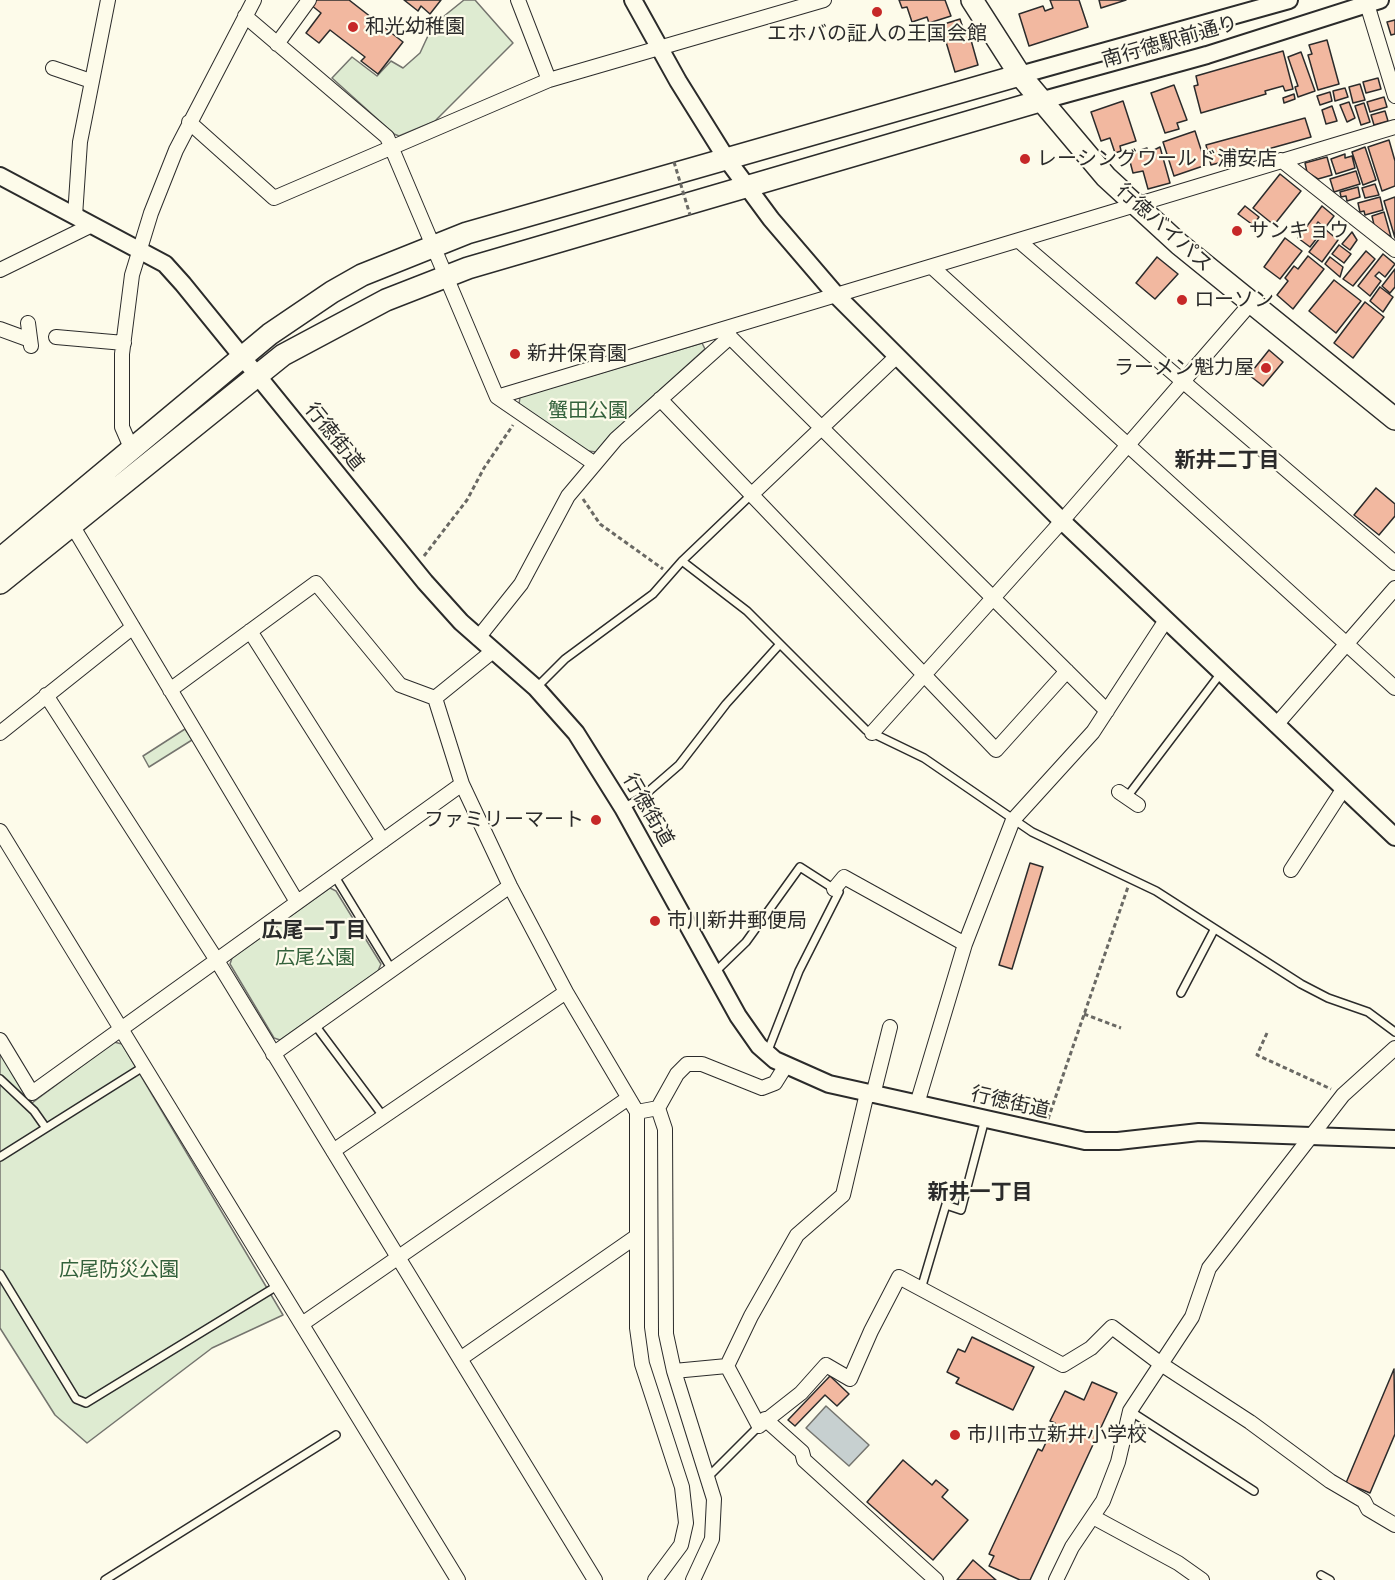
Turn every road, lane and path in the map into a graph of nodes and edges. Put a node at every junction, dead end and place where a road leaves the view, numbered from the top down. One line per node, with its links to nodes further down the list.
1 (108, 0): 17 (street)
2 (254, 0): 11 (street)
3 (309, 0): 12 (street)
4 (518, 0): 16 (street)
5 (633, 0): 13 (street)
6 (824, 0): 10 (street)
7 (972, 0): 15 (main road, 行徳バイパス)
8 (1289, 0): 15 (street, 南行徳駅前通り)
9 (1374, 2): 18 (street); 19 (street, 南行徳駅前通り)
10 (798, 4): 13 (street)
11 (245, 16): 12 (street); 20 (street)
12 (277, 44): 22 (street)
13 (658, 48): 16 (street); 23 (street)
14 (53, 68): 17 (street)
15 (1020, 75): 19 (main road, 行徳バイパス); 23 (main road)
16 (549, 80): 22 (street)
17 (91, 81): 30 (street)
18 (1395, 96)
19 (1040, 101): 27 (main road); 28 (main road, 行徳バイパス)
20 (189, 122): 22 (street); 34 (street)
21 (1395, 127): 24 (street)
22 (392, 147): 33 (street)
23 (726, 158): 27 (street); 33 (main road)
24 (1281, 160): 28 (street); 35 (street)
25 (674, 162): 29 (path, bridge)
26 (0, 176): 30 (street, 行徳街道)
27 (747, 186): 38 (main road); 39 (street)
28 (1136, 206): 32 (street); 40 (main road, 行徳バイパス)
29 (690, 215)
30 (75, 216): 31 (street, 行徳街道)
31 (92, 225): 34 (street, 行徳街道); 37 (street)
32 (1019, 241): 36 (street); 49 (street)
33 (432, 245): 38 (street); 46 (main road)
34 (140, 250): 45 (street); 46 (street, 行徳街道)
35 (1395, 250)
36 (932, 267): 39 (street); 55 (street)
37 (0, 270)
38 (445, 276): 48 (main road); 50 (street)
39 (837, 296): 43 (street); 47 (street)
40 (1251, 303): 49 (street); 53 (main road, 行徳バイパス)
41 (28, 322): 42 (street)
42 (0, 329)
43 (729, 333): 50 (street); 51 (street); 54 (street)
44 (56, 337): 45 (street)
45 (124, 343): 56 (street)
46 (242, 356): 48 (street, 行徳街道); 56 (main road)
47 (896, 357): 54 (street); 60 (street)
48 (257, 375): 61 (main road); 65 (street, 行徳街道)
49 (1182, 382): 55 (street); 64 (street)
50 (496, 397): 52 (street)
51 (660, 399): 57 (street); 59 (street)
52 (521, 414): 57 (street); 65 (path)
53 (1395, 420)
54 (823, 427): 59 (street); 69 (street)
55 (1127, 444): 60 (street); 75 (street)
56 (132, 450): 62 (main road)
57 (595, 464): 58 (street)
58 (575, 488): 66 (path); 73 (street)
59 (751, 495): 63 (lane); 79 (street)
60 (1062, 521): 69 (street); 70 (street)
61 (72, 525): 67 (main road); 71 (street)
62 (0, 558)
63 (682, 561): 66 (lane); 74 (lane)
64 (1395, 563)
65 (414, 569): 73 (street, 行徳街道)
66 (670, 574): 80 (lane)
67 (0, 584)
68 (1395, 588): 75 (street)
69 (993, 598): 77 (street); 79 (street)
70 (1166, 620): 78 (street); 85 (street)
71 (133, 627): 82 (street); 83 (street)
72 (250, 631): 82 (street); 84 (street); 96 (street)
73 (478, 638): 76 (street, 行徳街道)
74 (780, 644): 88 (lane); 92 (lane)
75 (1347, 644): 81 (street); 86 (street)
76 (493, 651): 80 (street, 行徳街道); 84 (street)
77 (1067, 671): 79 (street); 85 (street)
78 (1221, 673): 86 (street); 91 (lane)
79 (923, 676): 88 (street)
80 (536, 688): 92 (street, 行徳街道)
81 (1395, 688)
82 (170, 690): 102 (street)
83 (46, 695): 87 (street); 105 (street)
84 (435, 698): 89 (street)
85 (1107, 711): 93 (street)
86 (1276, 725): 90 (street)
87 (0, 733)
88 (872, 733): 93 (lane)
89 (462, 784): 96 (street); 100 (street)
90 (1344, 788): 95 (street); 97 (street)
91 (1128, 798)
92 (623, 808): 107 (street, 行徳街道)
93 (1014, 820): 99 (lane); 104 (street)
94 (0, 831): 113 (street)
95 (1395, 837)
96 (383, 841): 98 (street)
97 (1291, 870)
98 (334, 875): 102 (street); 106 (lane)
99 (1131, 878): 103 (lane); 110 (path)
100 (510, 886): 106 (street); 108 (street)
101 (834, 889): 104 (street); 107 (lane); 120 (lane)
102 (297, 902): 105 (street)
103 (1214, 930): 109 (lane); 115 (lane)
104 (965, 944): 127 (street)
105 (216, 959): 113 (street); 119 (street)
106 (392, 970): 111 (street)
107 (714, 973): 120 (street, 行徳街道)
108 (566, 992): 126 (street); 130 (street)
109 (1181, 993)
110 (1084, 1014): 114 (path); 133 (path)
111 (315, 1024): 119 (street); 130 (lane)
112 (890, 1027): 124 (street)
113 (120, 1028): 117 (street); 121 (street)
114 (1121, 1028)
115 (1395, 1032)
116 (1267, 1033): 125 (path)
117 (0, 1040)
118 (1395, 1048): 125 (street)
119 (273, 1054): 136 (street)
120 (767, 1054): 122 (street, 行徳街道)
121 (142, 1067): 132 (lane); 143 (street)
122 (785, 1067): 124 (street, 行徳街道); 128 (street)
123 (0, 1079): 132 (lane)
124 (870, 1094): 127 (street, 行徳街道); 148 (street)
125 (1343, 1095): 134 (street)
126 (627, 1099): 129 (street); 141 (street)
127 (917, 1104): 131 (street, 行徳街道)
128 (658, 1108): 129 (street); 149 (street)
129 (637, 1112): 140 (street)
130 (383, 1116): 136 (street)
131 (985, 1119): 133 (street, 行徳街道); 139 (lane)
132 (46, 1128): 137 (lane)
133 (1043, 1132): 134 (street, 行徳街道)
134 (1311, 1136): 135 (street, 行徳街道); 147 (street)
135 (1395, 1139)
136 (333, 1151): 141 (street)
137 (0, 1157)
138 (950, 1191): 139 (lane)
139 (946, 1205): 144 (lane)
140 (637, 1236): 146 (street); 161 (street)
141 (398, 1258): 145 (street); 146 (street)
142 (0, 1274): 143 (lane)
143 (277, 1286): 145 (street)
144 (921, 1289): 147 (street); 151 (street)
145 (302, 1324): 159 (street)
146 (460, 1359): 160 (street)
147 (1161, 1364): 150 (street); 156 (street)
148 (727, 1366): 149 (street); 151 (street)
149 (674, 1371): 153 (street)
150 (1130, 1411): 154 (lane); 155 (street)
151 (762, 1422): 153 (lane); 163 (street)
152 (336, 1435): 158 (lane)
153 (709, 1476): 162 (street)
154 (1254, 1491)
155 (1094, 1517): 164 (street); 165 (street)
156 (1395, 1525)
157 (1321, 1575): 166 (lane)
158 (105, 1580)
159 (458, 1580)
160 (595, 1580)
161 (655, 1580)
162 (693, 1580)
163 (936, 1580)
164 (1056, 1580)
165 (1202, 1580)
166 (1330, 1580)

